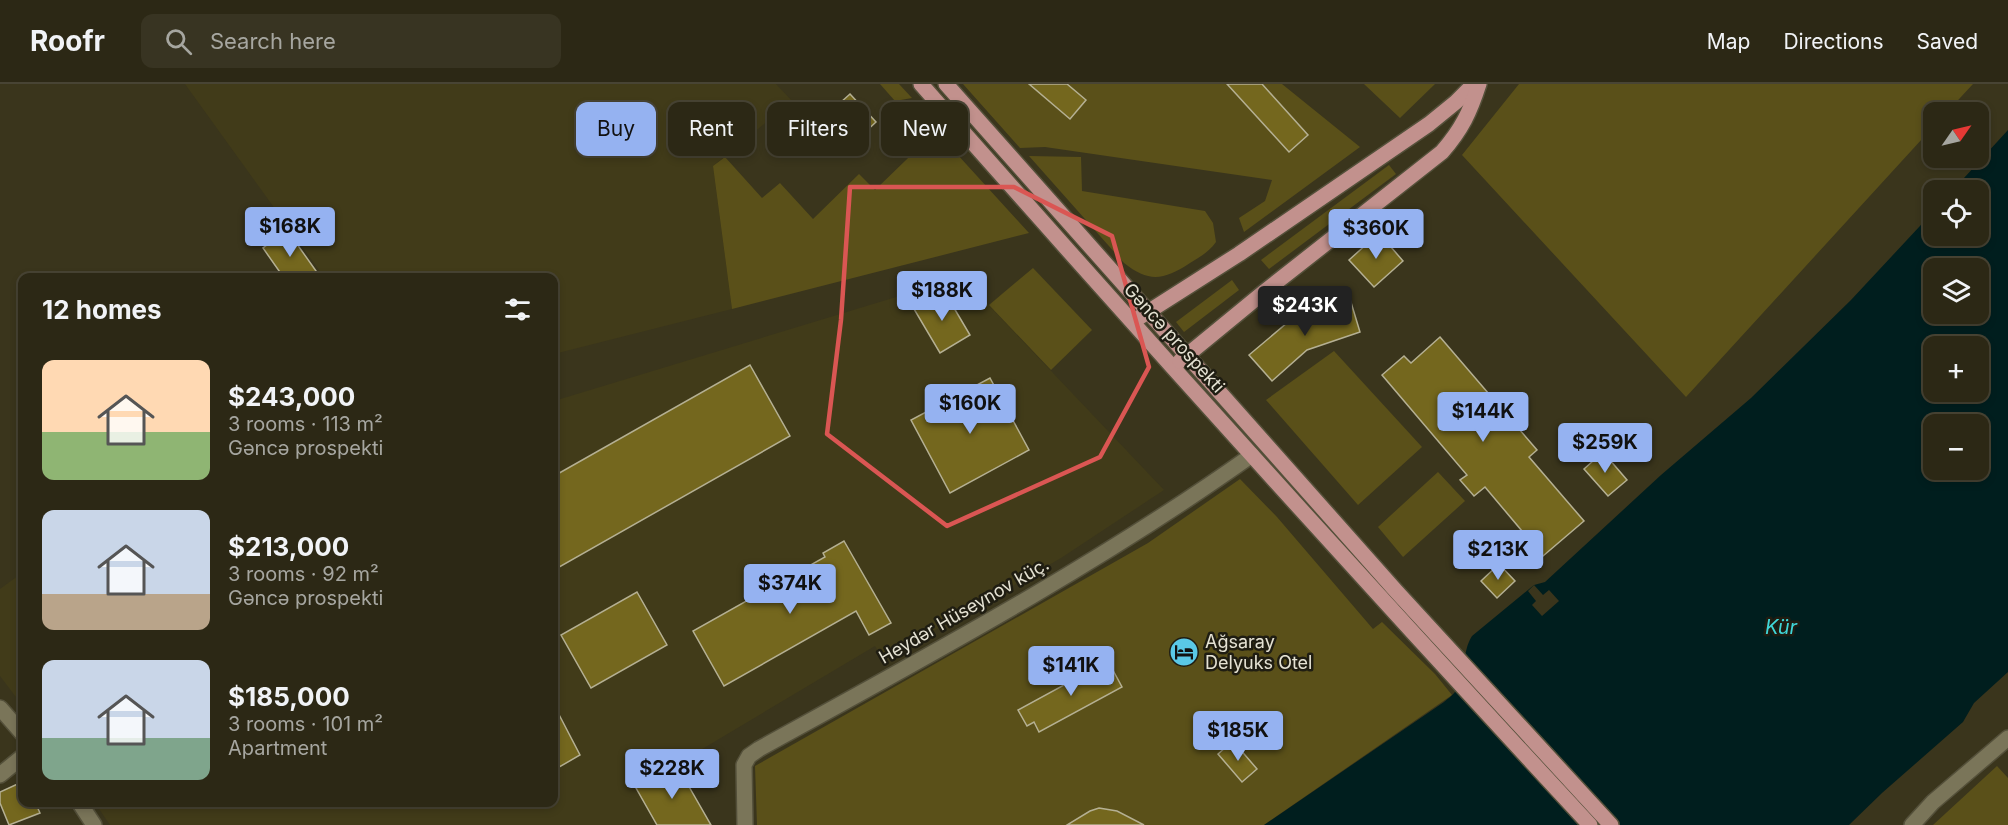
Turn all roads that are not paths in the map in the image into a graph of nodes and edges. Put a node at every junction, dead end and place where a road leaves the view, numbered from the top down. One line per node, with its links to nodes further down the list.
1 (921, 84): 6 (main road, Gəncə prospekti)
2 (946, 84): 5 (main road, Gəncə prospekti)
3 (1474, 84): 5 (main road)
4 (1479, 84): 7 (main road)
5 (1147, 312): 6 (main road); 7 (main road, Gəncə prospekti)
6 (1132, 321): 8 (main road, Gəncə prospekti)
7 (1186, 356): 8 (main road); 19 (main road, Gəncə prospekti)
8 (1173, 367): 9 (main road, Gəncə prospekti)
9 (1252, 456): 17 (street, Heydər Hüseynov küç.); 18 (main road, Gəncə prospekti)
10 (0, 708): 11 (street)
11 (18, 728)
12 (2008, 738): 20 (street)
13 (18, 760): 14 (street)
14 (0, 774)
15 (82, 807): 16 (street)
16 (94, 825)
17 (745, 825)
18 (1590, 825)
19 (1611, 825)
20 (1912, 825)

